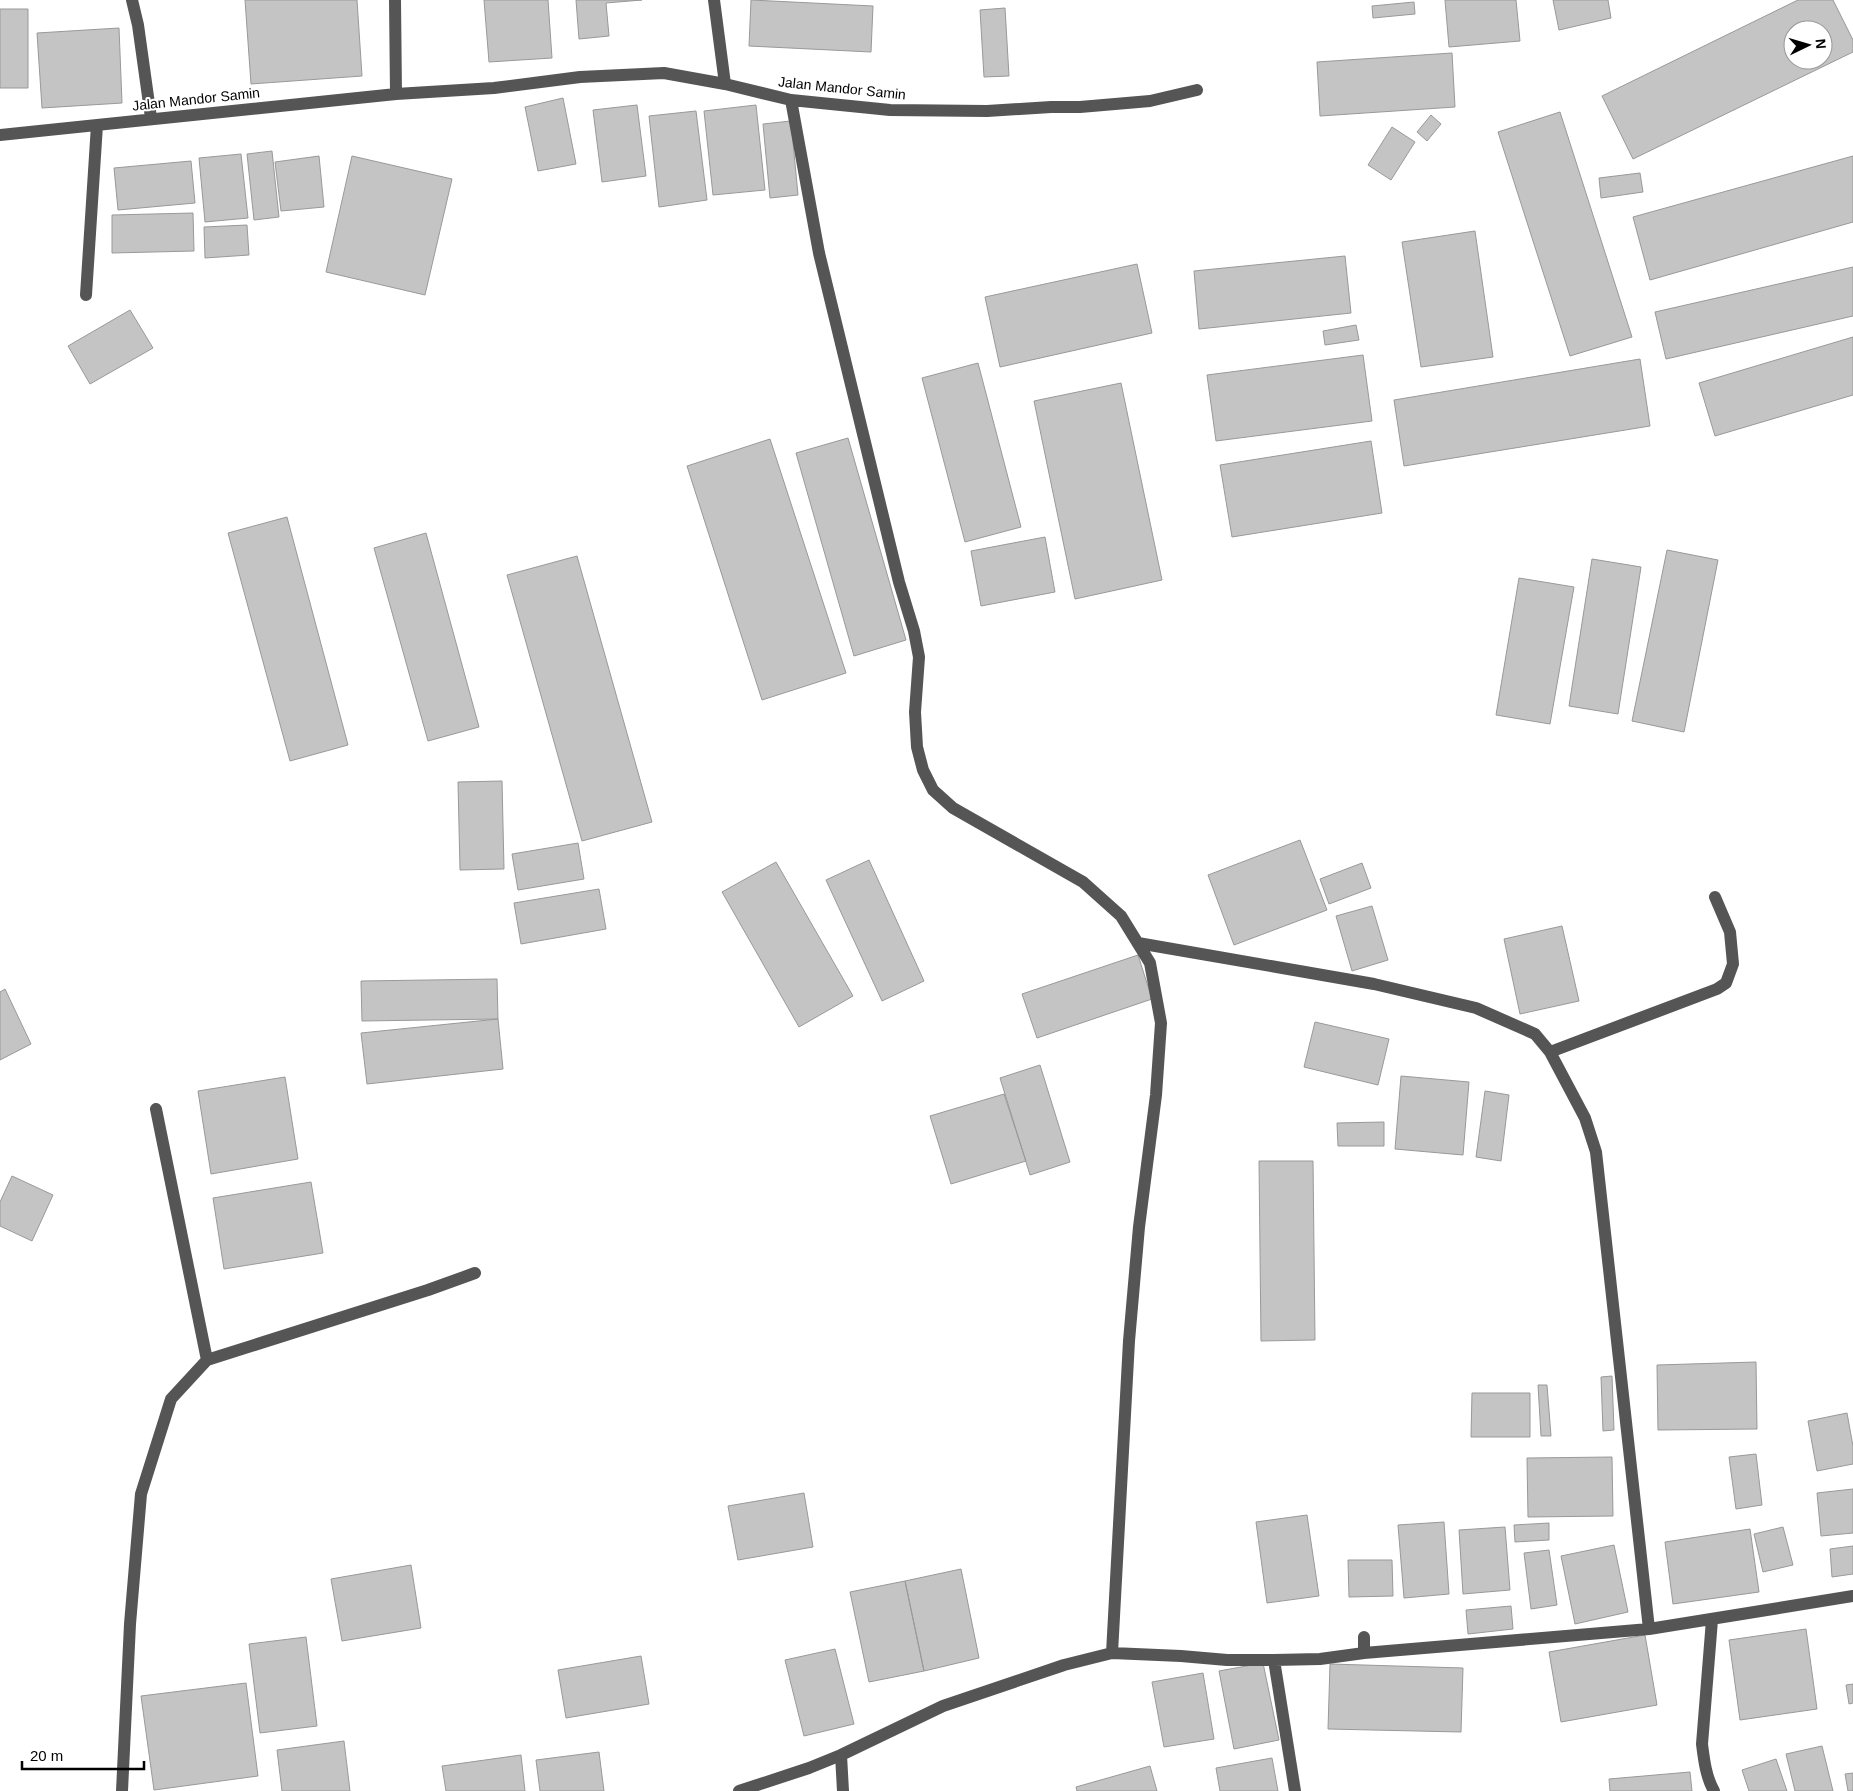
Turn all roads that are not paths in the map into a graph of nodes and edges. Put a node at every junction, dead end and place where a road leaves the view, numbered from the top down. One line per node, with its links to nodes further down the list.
1 (132, 0): 8 (street)
2 (395, 0): 6 (street)
3 (714, 0): 4 (street)
4 (725, 84): 6 (street, Jalan Mandor Samin); 7 (street, Jalan Mandor Samin)
5 (1197, 90): 7 (street, Jalan Mandor Samin)
6 (396, 94): 8 (street, Jalan Mandor Samin)
7 (792, 100): 13 (street)
8 (151, 118): 9 (street, Jalan Mandor Samin)
9 (97, 125): 10 (street, Jalan Mandor Samin); 11 (street)
10 (0, 135)
11 (86, 294)
12 (1715, 897): 14 (street)
13 (1138, 943): 14 (street); 22 (street)
14 (1550, 1052): 20 (street)
15 (156, 1109): 17 (street)
16 (475, 1273): 17 (street)
17 (207, 1360): 26 (street)
18 (1853, 1596): 19 (street)
19 (1712, 1620): 20 (street); 30 (street)
20 (1649, 1629): 23 (street)
21 (1364, 1637): 23 (street)
22 (1112, 1653): 24 (street); 25 (street)
23 (1364, 1653): 24 (street)
24 (1274, 1660): 29 (street)
25 (841, 1755): 27 (street); 28 (street)
26 (122, 1791)
27 (739, 1791)
28 (843, 1791)
29 (1295, 1791)
30 (1714, 1791)

